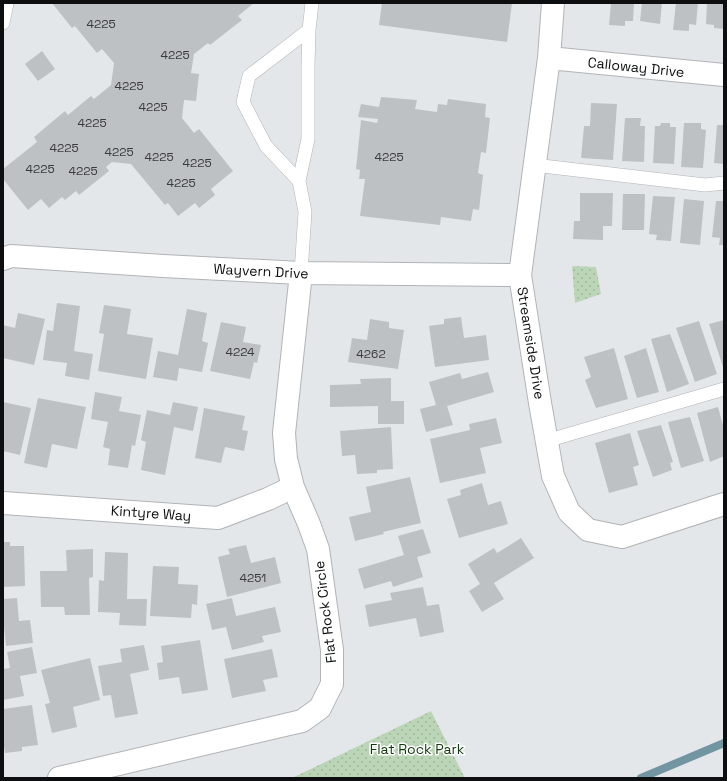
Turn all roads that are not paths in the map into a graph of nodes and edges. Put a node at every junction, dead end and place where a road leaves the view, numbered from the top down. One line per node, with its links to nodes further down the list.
1 (7, 3): 4 (lane)
2 (312, 3): 5 (lane)
3 (554, 3): 6 (street, Streamside Drive)
4 (3, 23)
5 (309, 30): 9 (lane); 9 (lane)
6 (549, 58): 7 (street, Calloway Drive); 8 (street, Streamside Drive)
7 (724, 75)
8 (534, 165): 10 (lane); 13 (street, Streamside Drive)
9 (299, 182): 12 (lane)
10 (724, 183)
11 (3, 259): 12 (street, Wayvern Drive)
12 (301, 273): 13 (street, Wayvern Drive); 16 (street, Flat Rock Circle)
13 (520, 275): 15 (street, Streamside Drive)
14 (724, 389): 15 (lane)
15 (546, 441): 18 (street, Streamside Drive)
16 (293, 487): 17 (street, Kintyre Way); 19 (street, Flat Rock Circle)
17 (3, 503)
18 (724, 504)
19 (59, 778)

